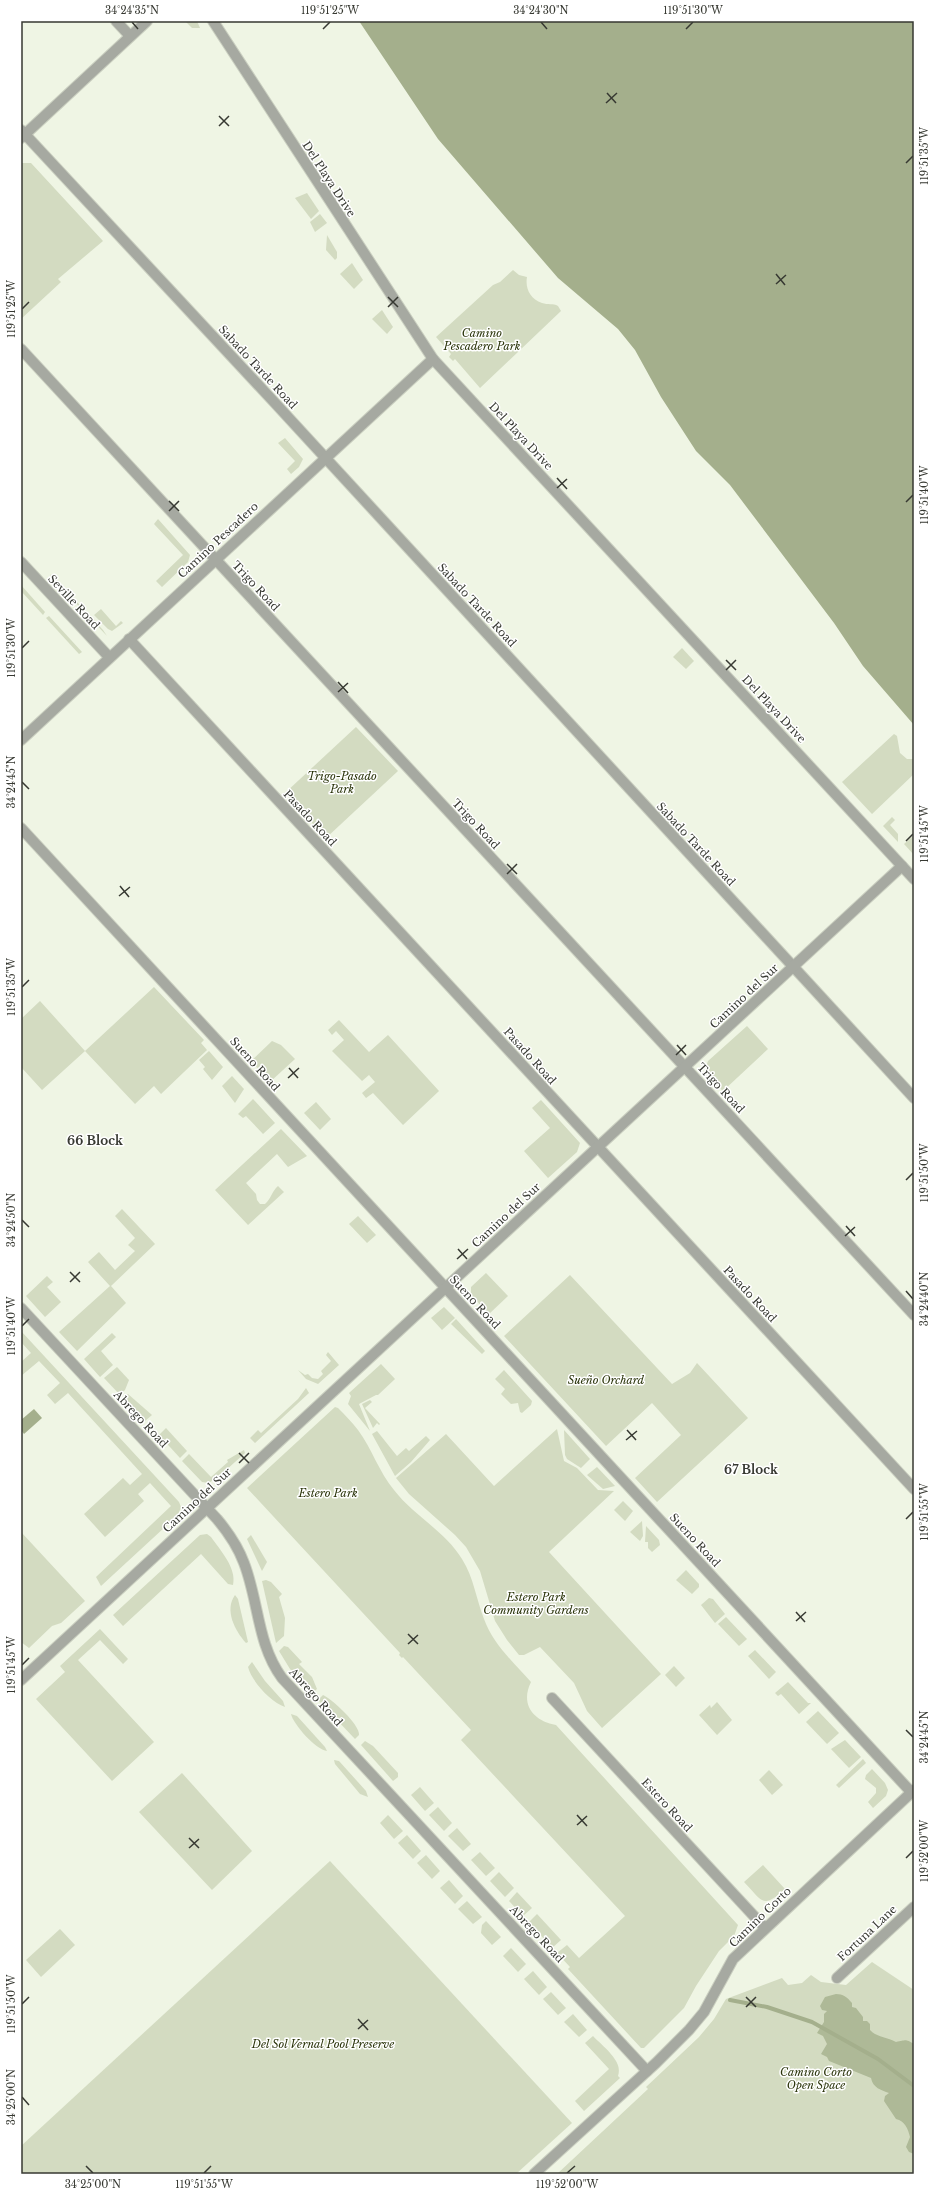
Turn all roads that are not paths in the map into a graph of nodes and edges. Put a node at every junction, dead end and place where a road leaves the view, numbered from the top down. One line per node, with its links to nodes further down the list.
1 (116, 21): 4 (street)
2 (147, 21): 4 (street)
3 (213, 21): 7 (street, Del Playa Drive)
4 (130, 36): 5 (street)
5 (22, 134): 8 (street, Sabado Tarde Road)
6 (21, 349): 9 (street, Trigo Road)
7 (433, 359): 8 (street, Camino Pescadero); 15 (street, Del Playa Drive)
8 (326, 458): 9 (street, Camino Pescadero); 17 (street, Sabado Tarde Road)
9 (215, 559): 11 (street, Camino Pescadero); 18 (street, Trigo Road)
10 (21, 562): 12 (street, Seville Road)
11 (128, 639): 12 (street, Camino Pescadero); 20 (street, Pasado Road)
12 (109, 657): 13 (street, Camino Pescadero)
13 (21, 740)
14 (21, 828): 21 (street, Sueno Road)
15 (902, 866): 16 (street, Del Playa Drive); 17 (street, Camino del Sur)
16 (914, 879)
17 (793, 967): 18 (street, Camino del Sur); 19 (street, Sabado Tarde Road)
18 (685, 1068): 20 (street, Camino del Sur); 23 (street, Trigo Road)
19 (914, 1098)
20 (598, 1147): 21 (street, Camino del Sur); 24 (street, Pasado Road)
21 (444, 1287): 25 (street, Camino del Sur); 28 (street, Sueno Road)
22 (21, 1308): 25 (street, Abrego Road)
23 (914, 1315)
24 (914, 1489)
25 (206, 1508): 26 (street, Camino del Sur); 32 (street, Abrego Road)
26 (21, 1680)
27 (552, 1698): 30 (street, Estero Road)
28 (913, 1791): 30 (street, Camino Corto)
29 (914, 1907): 31 (street, Fortuna Lane)
30 (765, 1928): 32 (street, Camino Corto)
31 (837, 1978)
32 (647, 2071): 33 (street, Camino Corto)
33 (534, 2174)

